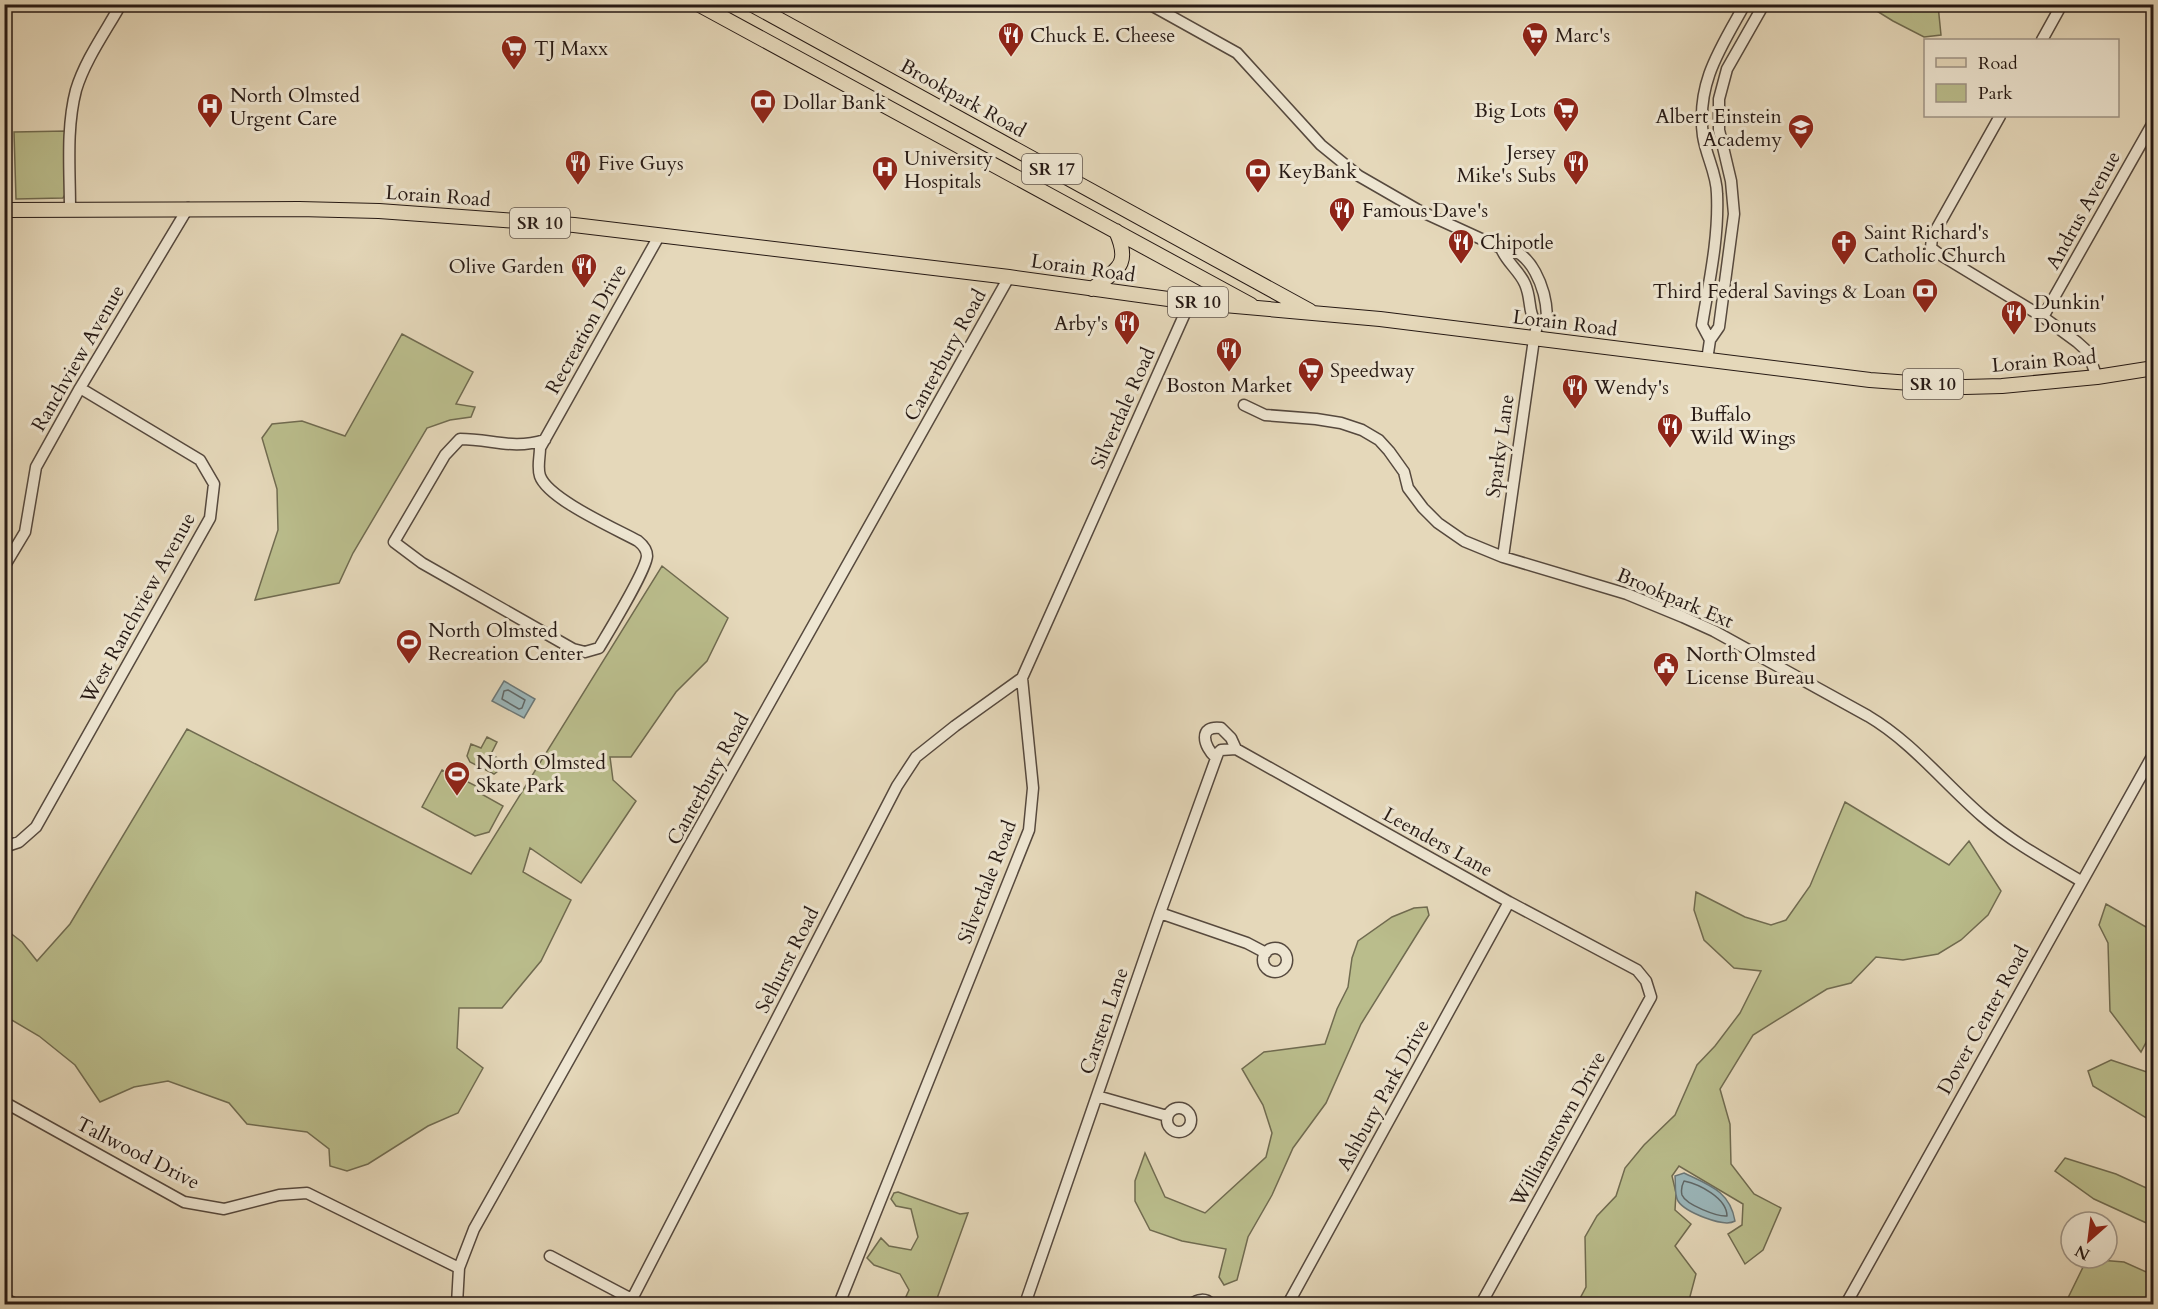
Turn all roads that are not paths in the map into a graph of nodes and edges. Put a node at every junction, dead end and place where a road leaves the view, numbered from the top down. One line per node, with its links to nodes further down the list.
1 (121, 4): 12 (street)
2 (698, 4): 14 (main road, SR 17)
3 (751, 4): 21 (main road, Brookpark Road / SR 17)
4 (1149, 4): 16 (street)
5 (1746, 4): 25 (street)
6 (1764, 4): 25 (street)
7 (2062, 4): 8 (street)
8 (2043, 39)
9 (1999, 117): 22 (street)
10 (2154, 121): 22 (street, Andrus Avenue)
11 (188, 208): 12 (main road, Lorain Road / SR 10); 15 (main road, Lorain Road / SR 10); 29 (street, Ranchview Avenue)
12 (70, 209): 13 (main road, Lorain Road / SR 10)
13 (4, 210)
14 (1116, 231): 18 (main road); 20 (main road, SR 17)
15 (659, 236): 17 (main road, Lorain Road / SR 10); 31 (street, Recreation Drive)
16 (1501, 248): 23 (street); 23 (street, Sparky Lane)
17 (1009, 277): 18 (main road, Lorain Road / SR 10); 48 (street, Canterbury Road)
18 (1092, 289): 19 (main road, Lorain Road / SR 10)
19 (1190, 302): 20 (main road, Lorain Road / SR 10); 34 (street, Silverdale Road)
20 (1256, 307): 21 (main road, Lorain Road / SR 10)
21 (1315, 313): 24 (main road, Lorain Road / SR 10)
22 (2043, 317): 28 (street)
23 (1537, 325): 24 (street, Sparky Lane)
24 (1534, 339): 26 (main road, Lorain Road / SR 10); 32 (street, Sparky Lane)
25 (1710, 340): 26 (street)
26 (1707, 360): 28 (main road, Lorain Road / SR 10)
27 (2154, 368): 28 (main road, Lorain Road / SR 10)
28 (2097, 377)
29 (80, 388): 33 (street, Ranchview Avenue); 38 (street, West Ranchview Avenue)
30 (1244, 405): 32 (street, Brookpark Ext)
31 (545, 440): 31 (street, Recreation Drive)
32 (1503, 557): 39 (street, Brookpark Ext)
33 (4, 567)
34 (1022, 678): 50 (street, Selhurst Road); 53 (street, Silverdale Road)
35 (1236, 749): 37 (street); 37 (street); 40 (street, Leenders Lane)
36 (2154, 753): 39 (street, Dover Center Road)
37 (1218, 754): 41 (street, Carsten Lane)
38 (4, 847)
39 (2081, 881): 59 (street, Dover Center Road)
40 (1509, 902): 43 (street, Leenders Lane); 57 (street, Ashbury Park Drive)
41 (1160, 913): 42 (street); 44 (street, Carsten Lane)
42 (1266, 953)
43 (1637, 970): 58 (street, Williamstown Drive)
44 (1097, 1096): 46 (street); 54 (street, Carsten Lane)
45 (4, 1102): 48 (street, Tallwood Drive)
46 (1167, 1116)
47 (550, 1256): 50 (street)
48 (459, 1268): 52 (street, Canterbury Road)
49 (4, 1298): 51 (street)
50 (636, 1302)
51 (15, 1305)
52 (458, 1305)
53 (839, 1305)
54 (1025, 1305)
55 (1192, 1305): 56 (street)
56 (1211, 1305)
57 (1288, 1305)
58 (1481, 1305)
59 (1846, 1305)

